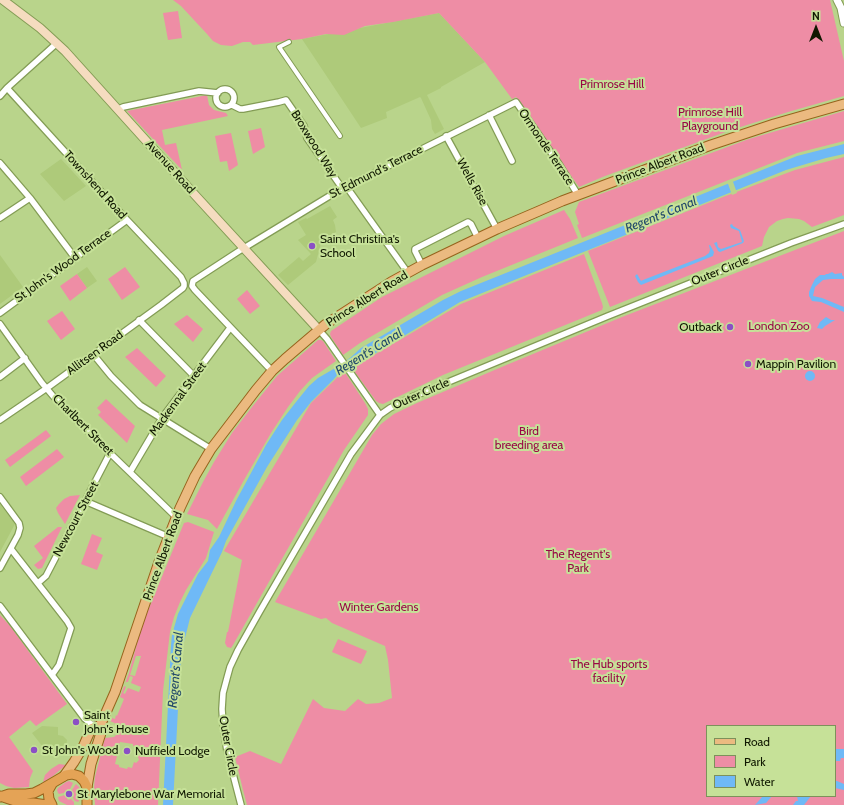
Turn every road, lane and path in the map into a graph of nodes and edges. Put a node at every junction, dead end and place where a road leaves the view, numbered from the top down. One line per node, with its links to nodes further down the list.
1 (2, 0): 6 (main road, Avenue Road)
2 (837, 0): 3 (street)
3 (841, 4): 4 (street)
4 (844, 23)
5 (289, 42): 15 (street)
6 (57, 43): 7 (street); 13 (main road, Avenue Road)
7 (7, 88): 9 (street); 23 (street, Townshend Road)
8 (218, 93): 12 (street); 12 (street); 13 (street)
9 (0, 96)
10 (512, 103): 14 (street, St Edmund's Terrace); 20 (street, Ormonde Terrace)
11 (844, 104): 20 (main road, Prince Albert Road)
12 (232, 106): 19 (street, Broxwood Way)
13 (119, 109): 27 (main road, Avenue Road)
14 (489, 115): 16 (street, St Edmund's Terrace); 17 (street)
15 (340, 136)
16 (446, 136): 19 (street, St Edmund's Terrace); 25 (street, Wells Rise)
17 (512, 161)
18 (0, 163): 21 (street)
19 (344, 187): 27 (street, St Edmund's Terrace); 30 (street, Broxwood Way)
20 (578, 195): 25 (main road, Prince Albert Road)
21 (30, 198): 22 (street); 28 (street)
22 (0, 218)
23 (127, 220): 28 (street, St John's Wood Terrace); 31 (street, Townshend Road)
24 (844, 224): 43 (street, Outer Circle)
25 (497, 229): 26 (main road, Prince Albert Road)
26 (478, 238): 29 (main road, Prince Albert Road); 29 (street)
27 (244, 248): 35 (street); 36 (main road, Avenue Road)
28 (75, 258): 32 (street, St John's Wood Terrace)
29 (422, 265): 30 (main road, Prince Albert Road)
30 (408, 273): 36 (main road, Prince Albert Road)
31 (184, 281): 33 (street, Allitsen Road)
32 (0, 313)
33 (139, 320): 37 (street, Allitsen Road); 40 (street)
34 (0, 324): 38 (street, Charlbert Street)
35 (230, 328): 39 (street); 40 (street, Mackennal Street)
36 (319, 330): 39 (main road, Prince Albert Road); 43 (street, Avenue Road)
37 (93, 354): 42 (street, Allitsen Road); 44 (street)
38 (24, 358): 41 (street); 42 (street, Charlbert Street)
39 (272, 371): 46 (main road, Prince Albert Road)
40 (194, 376): 44 (street, Mackennal Street)
41 (0, 377)
42 (47, 388): 45 (street, Allitsen Road); 47 (street, Charlbert Street)
43 (380, 415): 67 (street, Outer Circle)
44 (162, 418): 46 (street); 48 (street, Mackennal Street)
45 (0, 420)
46 (211, 449): 51 (main road, Prince Albert Road)
47 (110, 453): 48 (street, Charlbert Street); 50 (street, Newcourt Street)
48 (130, 472): 51 (street, Charlbert Street)
49 (0, 497): 53 (street)
50 (85, 501): 52 (street); 55 (street, Newcourt Street)
51 (176, 517): 52 (main road, Prince Albert Road)
52 (169, 536): 58 (main road, Prince Albert Road)
53 (11, 549): 54 (street); 55 (street)
54 (0, 568)
55 (36, 581): 57 (street)
56 (0, 606): 57 (street)
57 (52, 675): 58 (street)
58 (100, 726): 59 (main road, Prince Albert Road); 61 (main road, Prince Albert Road)
59 (64, 776): 60 (highway); 61 (highway)
60 (52, 784): 62 (highway); 66 (highway)
61 (87, 787): 64 (highway)
62 (0, 796): 63 (highway)
63 (17, 804): 65 (highway)
64 (86, 804)
65 (47, 805)
66 (52, 805)
67 (241, 805)

